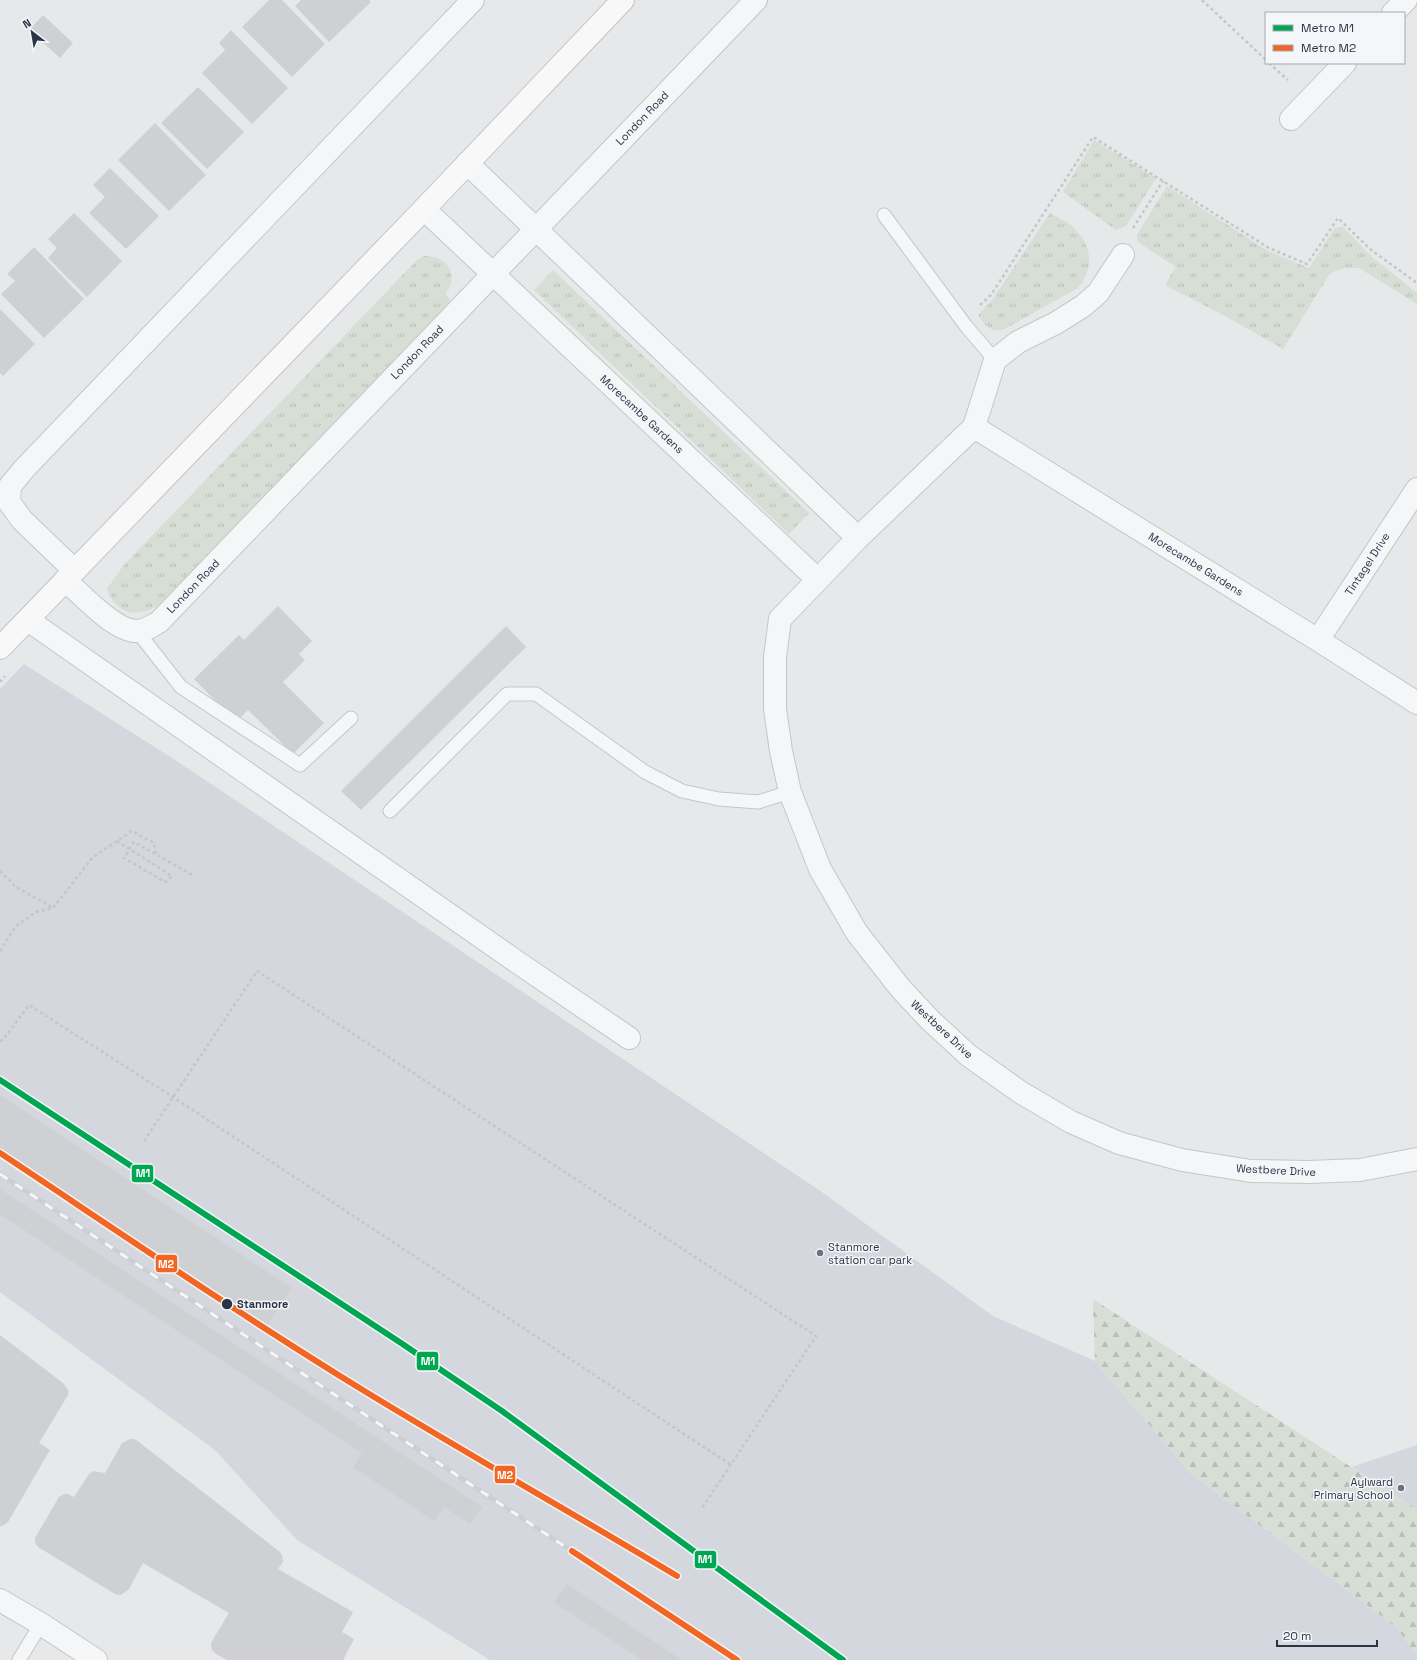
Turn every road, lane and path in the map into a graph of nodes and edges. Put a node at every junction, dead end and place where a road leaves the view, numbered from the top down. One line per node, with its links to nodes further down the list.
1 (473, 0): 23 (street)
2 (623, 0): 10 (main road)
3 (756, 0): 14 (street, London Road)
4 (1202, 0): 7 (path)
5 (1406, 0): 6 (street)
6 (1394, 12)
7 (1265, 59)
8 (1344, 64): 9 (street)
9 (1291, 119)
10 (467, 163): 12 (main road); 14 (street)
11 (1163, 181): 15 (path); 17 (path); 18 (path)
12 (424, 209): 16 (street, Morecambe Gardens); 23 (main road)
13 (884, 215): 18 (lane)
14 (535, 229): 16 (street, London Road); 22 (street)
15 (1123, 255): 19 (street)
16 (493, 273): 24 (street, Morecambe Gardens); 26 (street, London Road)
17 (1417, 283)
18 (962, 321): 19 (lane)
19 (995, 360): 20 (street)
20 (974, 427): 22 (street); 27 (street, Morecambe Gardens)
21 (1417, 489): 27 (street, Tintagel Drive)
22 (858, 538): 24 (street)
23 (70, 575): 25 (main road); 26 (street)
24 (817, 579): 31 (street, Westbere Drive)
25 (28, 620): 28 (main road); 39 (street)
26 (137, 631): 30 (lane)
27 (1318, 640): 29 (street, Morecambe Gardens)
28 (0, 648)
29 (1417, 703)
30 (351, 718)
31 (790, 792): 32 (lane); 43 (street, Westbere Drive)
32 (390, 811)
33 (117, 841): 34 (path); 34 (path); 37 (path)
34 (156, 855): 36 (path)
35 (0, 872): 37 (path)
36 (194, 876)
37 (53, 908): 38 (path)
38 (0, 951)
39 (629, 1038)
40 (0, 1041): 41 (path)
41 (173, 1097): 42 (path); 44 (path); 44 (path)
42 (144, 1141)
43 (1417, 1159)
44 (731, 1465): 45 (path)
45 (702, 1508)
46 (0, 1600): 47 (street)
47 (41, 1624): 48 (lane); 49 (street)
48 (19, 1660)
49 (96, 1660)

